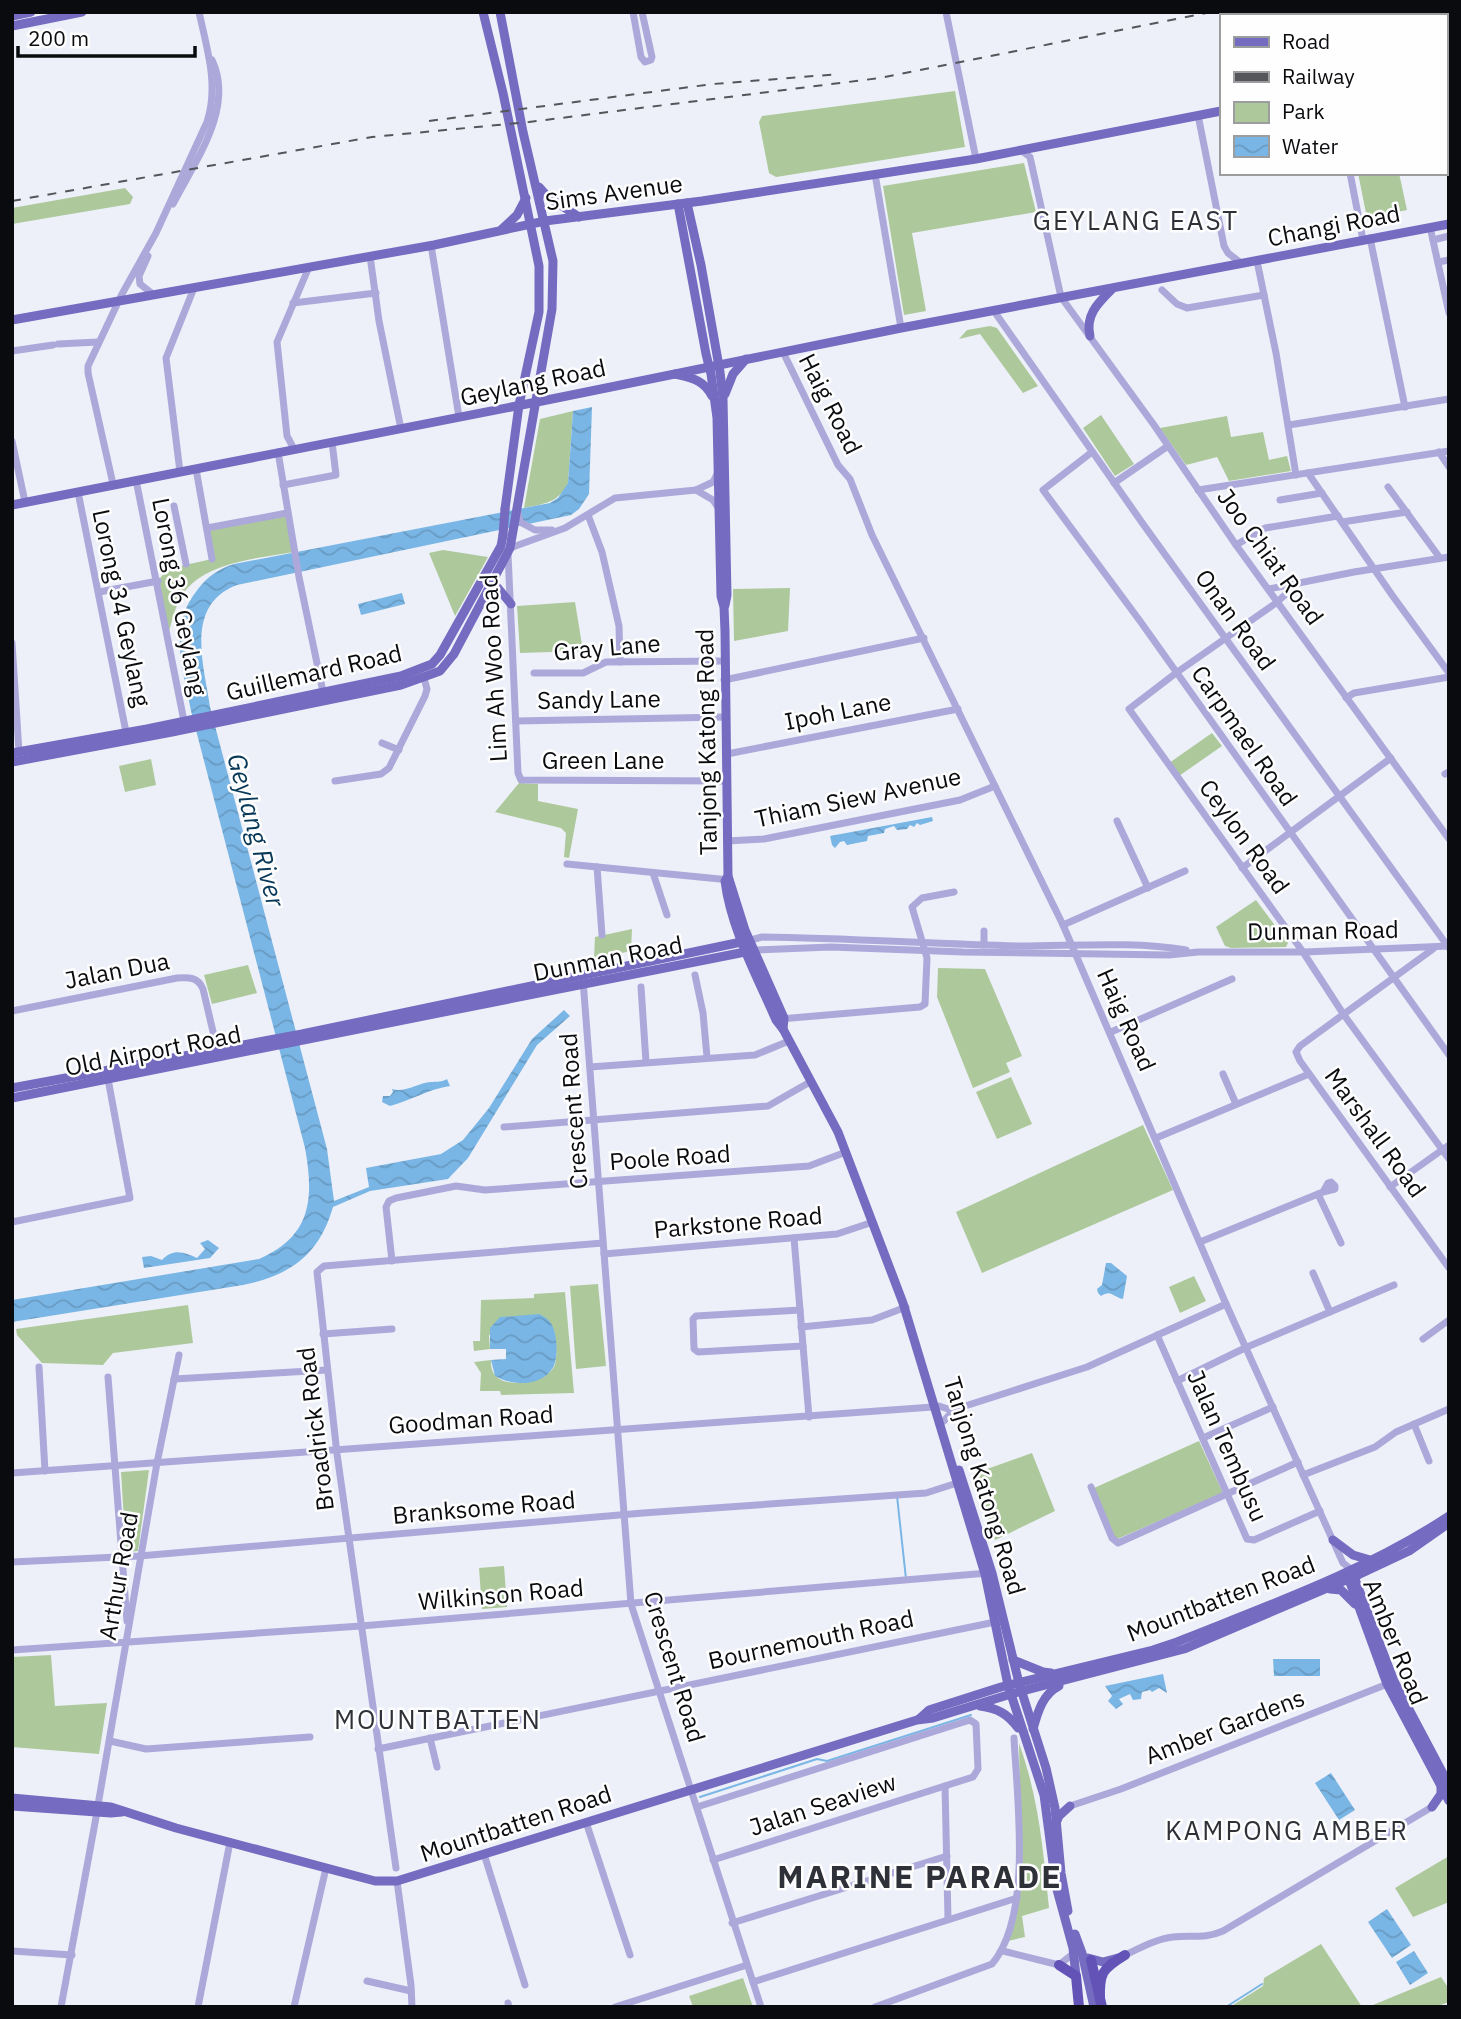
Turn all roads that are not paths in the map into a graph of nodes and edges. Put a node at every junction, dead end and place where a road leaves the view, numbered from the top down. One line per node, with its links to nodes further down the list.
1 (31, 12): 9 (main road)
2 (82, 12): 10 (main road)
3 (199, 12): 11 (street)
4 (483, 12): 19 (main road, Guillemard Road)
5 (500, 12): 18 (main road, Guillemard Road)
6 (633, 12): 7 (street)
7 (642, 12)
8 (946, 12): 15 (street)
9 (12, 16)
10 (12, 26)
11 (207, 50): 41 (street); 44 (street)
12 (1220, 111): 13 (main road, Sims Avenue)
13 (1198, 116): 14 (main road, Sims Avenue); 35 (street)
14 (1022, 151): 15 (main road, Sims Avenue); 43 (street)
15 (976, 159): 16 (main road, Sims Avenue)
16 (875, 174): 20 (main road, Sims Avenue); 49 (street)
17 (1350, 175): 28 (street)
18 (536, 184): 21 (main road); 22 (main road, Guillemard Road)
19 (526, 198): 23 (main road, Guillemard Road); 26 (main road)
20 (682, 203): 21 (main road, Sims Avenue); 55 (main road, Tanjong Katong Road)
21 (579, 217): 22 (main road, Sims Avenue)
22 (545, 221): 23 (main road, Sims Avenue); 59 (main road, Guillemard Road)
23 (531, 224): 26 (main road, Sims Avenue); 60 (main road, Guillemard Road)
24 (1449, 224): 25 (main road, Changi Road)
25 (1430, 227): 28 (main road, Changi Road); 29 (street)
26 (495, 233): 30 (main road, Sims Avenue)
27 (1449, 236): 29 (street)
28 (1366, 239): 33 (main road, Changi Road); 61 (street)
29 (1433, 240): 34 (street)
30 (431, 245): 31 (main road, Sims Avenue); 62 (street)
31 (370, 256): 36 (main road, Sims Avenue); 40 (street)
32 (1449, 260): 34 (street)
33 (1257, 261): 35 (main road, Changi Road); 42 (street)
34 (1437, 262): 47 (street)
35 (1241, 263): 38 (main road, Changi Road)
36 (309, 267): 37 (main road, Sims Avenue); 45 (street)
37 (194, 288): 41 (main road, Sims Avenue); 76 (street)
38 (1113, 288): 43 (main road, Changi Road); 50 (main road)
39 (1163, 290): 42 (street)
40 (376, 293): 45 (street); 64 (street)
41 (155, 295): 44 (main road, Sims Avenue)
42 (1264, 295): 63 (street)
43 (1061, 297): 46 (main road, Geylang Road); 50 (street, Joo Chiat Road)
44 (118, 302): 48 (main road, Sims Avenue); 51 (street)
45 (293, 303): 68 (street)
46 (994, 311): 49 (main road, Geylang Road); 71 (street, Onan Road)
47 (1449, 313)
48 (12, 320)
49 (901, 328): 53 (main road, Geylang Road)
50 (1090, 337): 67 (street, Joo Chiat Road)
51 (98, 342): 52 (street); 81 (street)
52 (12, 351)
53 (783, 352): 54 (main road, Geylang Road); 114 (street, Haig Road)
54 (747, 359): 55 (main road, Geylang Road); 58 (main road)
55 (714, 365): 56 (main road, Geylang Road); 58 (main road, Tanjong Katong Road)
56 (674, 373): 58 (main road); 59 (main road, Geylang Road)
57 (1449, 399): 61 (street)
58 (719, 400): 75 (main road, Tanjong Katong Road); 113 (main road, Tanjong Katong Road)
59 (536, 402): 60 (main road, Geylang Road); 91 (main road, Guillemard Road)
60 (519, 405): 62 (main road, Geylang Road); 125 (main road, Guillemard Road, bridge)
61 (1405, 407): 63 (street)
62 (459, 417): 64 (main road, Geylang Road)
63 (1289, 425): 78 (street)
64 (401, 429): 66 (main road, Geylang Road)
65 (12, 441): 89 (street)
66 (332, 442): 68 (main road, Geylang Road); 82 (street)
67 (1168, 446): 80 (street); 85 (street, Joo Chiat Road)
68 (294, 449): 70 (main road, Geylang Road)
69 (1449, 451): 72 (street)
70 (278, 452): 74 (main road, Geylang Road); 82 (street)
71 (1092, 452): 80 (street, Onan Road); 121 (street, Carpmael Road)
72 (1439, 452): 73 (street); 77 (street)
73 (1449, 467)
74 (196, 469): 76 (main road, Geylang Road); 98 (street)
75 (719, 469): 84 (street); 93 (main road, Tanjong Katong Road)
76 (180, 472): 79 (main road, Geylang Road)
77 (1308, 473): 78 (street); 87 (street)
78 (1296, 475): 85 (street)
79 (136, 480): 81 (main road, Geylang Road); 106 (street, Lorong 36 Geylang)
80 (1114, 483): 115 (street, Onan Road)
81 (113, 484): 86 (main road, Geylang Road)
82 (283, 485): 95 (street)
83 (1388, 487): 94 (street)
84 (696, 490): 93 (street); 96 (street)
85 (1198, 490): 100 (street, Joo Chiat Road)
86 (78, 492): 89 (main road, Geylang Road); 110 (street, Lorong 34 Geylang)
87 (1322, 493): 88 (street); 97 (street)
88 (1280, 500)
89 (25, 502): 90 (main road, Geylang Road)
90 (12, 505)
91 (518, 505): 99 (street); 101 (main road, Guillemard Road)
92 (174, 506): 104 (street)
93 (719, 509): 113 (main road, Tanjong Katong Road)
94 (1407, 512): 97 (street); 102 (street)
95 (287, 513): 98 (street); 125 (street)
96 (588, 515): 99 (street); 118 (street)
97 (1340, 519): 100 (street); 105 (street)
98 (207, 528): 103 (street)
99 (565, 528): 101 (street)
100 (1236, 545): 109 (street, Joo Chiat Road)
101 (509, 551): 107 (main road, Guillemard Road); 112 (street, Lim Ah Woo Road)
102 (1445, 557): 105 (street)
103 (212, 559)
104 (186, 564)
105 (1374, 568): 108 (street); 122 (street)
106 (158, 581): 110 (street); 131 (street, Lorong 36 Geylang)
107 (492, 584): 112 (main road); 123 (main road, Guillemard Road)
108 (1297, 584): 109 (street); 111 (street)
109 (1269, 589): 111 (street, Joo Chiat Road)
110 (99, 592): 132 (street, Lorong 34 Geylang)
111 (1278, 602): 115 (street); 126 (street, Joo Chiat Road)
112 (511, 604): 130 (street, Lim Ah Woo Road)
113 (724, 607): 117 (main road, Tanjong Katong Road)
114 (924, 638): 124 (street); 127 (street, Haig Road)
115 (1226, 640): 121 (street); 143 (street, Onan Road)
116 (12, 643): 119 (street)
117 (724, 661): 118 (street, Gray Lane); 124 (main road, Tanjong Katong Road)
118 (620, 662): 120 (street, Gray Lane)
119 (13, 670): 135 (street)
120 (534, 673)
121 (1176, 673): 145 (street, Carpmael Road); 150 (street, Ceylon Road)
122 (1449, 675): 126 (street)
123 (424, 678): 129 (main road, Guillemard Road); 134 (street)
124 (724, 680): 128 (main road, Tanjong Katong Road)
125 (323, 692): 129 (main road, Guillemard Road)
126 (1346, 698): 137 (street, Joo Chiat Road)
127 (958, 709): 136 (street, Ipoh Lane); 142 (street, Haig Road)
128 (726, 717): 130 (street, Sandy Lane); 136 (main road, Tanjong Katong Road)
129 (217, 718): 131 (main road, Guillemard Road)
130 (516, 721): 140 (street, Lim Ah Woo Road)
131 (185, 724): 132 (main road, Guillemard Road); 138 (main road, Guillemard Road)
132 (126, 733): 135 (main road, Guillemard Road)
133 (382, 743): 134 (street)
134 (399, 750): 139 (street)
135 (15, 752)
136 (727, 754): 141 (main road, Tanjong Katong Road)
137 (1391, 758): 143 (street); 146 (street, Joo Chiat Road)
138 (12, 762)
139 (335, 780)
140 (521, 780): 141 (street, Green Lane)
141 (727, 781): 147 (main road, Tanjong Katong Road)
142 (995, 786): 147 (street, Thiam Siew Avenue); 157 (street, Haig Road)
143 (1339, 796): 145 (street); 164 (street, Onan Road)
144 (1117, 821): 154 (street)
145 (1289, 833): 150 (street); 166 (street, Carpmael Road)
146 (1449, 839)
147 (727, 841): 153 (main road, Tanjong Katong Road)
148 (567, 864): 149 (street)
149 (597, 867): 152 (street); 159 (street)
150 (1242, 867): 168 (street, Ceylon Road)
151 (1185, 871): 154 (street)
152 (653, 873): 153 (street); 156 (street)
153 (728, 879): 162 (main road, Tanjong Katong Road)
154 (1148, 888): 157 (street)
155 (954, 892): 163 (street)
156 (667, 915)
157 (1063, 925): 161 (street, Haig Road)
158 (984, 931): 160 (street)
159 (602, 935)
160 (984, 944): 161 (street, Dunman Road); 163 (street, Dunman Road)
161 (1070, 944): 167 (street, Dunman Road); 169 (street, Haig Road)
162 (749, 946): 163 (street, Dunman Road); 173 (main road, Dunman Road); 177 (main road, Tanjong Katong Road)
163 (924, 946): 169 (street, Dunman Road); 177 (street)
164 (1448, 947): 165 (street, Dunman Road)
165 (1433, 948): 166 (street, Dunman Road); 171 (street)
166 (1372, 950): 168 (street, Dunman Road); 171 (street, Carpmael Road)
167 (1198, 952): 168 (street, Dunman Road); 169 (street, Dunman Road)
168 (1303, 952): 176 (street, Ceylon Road)
169 (1074, 954): 178 (street, Haig Road)
170 (695, 975): 183 (street)
171 (1393, 978): 176 (street); 182 (street, Carpmael Road)
172 (1233, 979): 178 (street)
173 (583, 980): 179 (main road, Dunman Road); 185 (street, Crescent Road)
174 (641, 987): 184 (street)
175 (12, 1011): 181 (street, Jalan Dua)
176 (1344, 1016): 187 (street, Marshall Road); 196 (street, Ceylon Road)
177 (780, 1019): 180 (main road, Tanjong Katong Road)
178 (1111, 1032): 195 (street, Haig Road)
179 (302, 1037): 181 (main road, Old Airport Road)
180 (789, 1041): 183 (street); 189 (main road, Tanjong Katong Road)
181 (219, 1054): 188 (main road, Old Airport Road); 190 (main road, Old Airport Road)
182 (1449, 1055)
183 (707, 1057): 184 (street)
184 (646, 1062): 185 (street)
185 (590, 1067): 193 (street, Crescent Road)
186 (1223, 1074): 192 (street)
187 (1309, 1074): 192 (street); 200 (street, Marshall Road)
188 (108, 1079): 191 (main road, Old Airport Road); 201 (street)
189 (810, 1082): 193 (street); 197 (main road, Tanjong Katong Road)
190 (12, 1088)
191 (12, 1098)
192 (1236, 1104): 195 (street)
193 (594, 1119): 194 (street); 199 (street, Crescent Road)
194 (504, 1127)
195 (1156, 1138): 204 (street, Haig Road)
196 (1446, 1147): 198 (street, Ceylon Road); 200 (street)
197 (846, 1152): 199 (street, Poole Road); 202 (main road, Tanjong Katong Road)
198 (1449, 1159)
199 (599, 1182): 205 (street, Crescent Road); 208 (street, Poole Road)
200 (1390, 1187): 209 (street, Marshall Road)
201 (12, 1222)
202 (873, 1222): 203 (street, Parkstone Road); 213 (main road, Tanjong Katong Road)
203 (794, 1238): 207 (street, Parkstone Road); 214 (street)
204 (1200, 1242): 206 (street); 212 (street, Haig Road)
205 (603, 1243): 207 (street, Crescent Road); 208 (street)
206 (1341, 1243)
207 (604, 1254): 237 (street, Crescent Road)
208 (392, 1261): 219 (street, Broadrick Road)
209 (1449, 1268)
210 (1312, 1273): 215 (street)
211 (1394, 1285): 215 (street)
212 (1226, 1304): 220 (street); 223 (street, Haig Road)
213 (904, 1306): 217 (street); 230 (main road, Tanjong Katong Road)
214 (800, 1310): 217 (street); 222 (street)
215 (1330, 1311): 223 (street)
216 (1449, 1320): 221 (street)
217 (802, 1327): 222 (street)
218 (392, 1328): 219 (street)
219 (323, 1334): 226 (street, Broadrick Road)
220 (1157, 1335): 229 (street, Jalan Tembusu); 231 (street)
221 (1423, 1339)
222 (803, 1346): 234 (street)
223 (1247, 1347): 229 (street); 232 (street, Haig Road)
224 (179, 1355): 228 (street, Arthur Road)
225 (38, 1367): 244 (street)
226 (327, 1370): 228 (street); 239 (street, Broadrick Road)
227 (108, 1377): 243 (street)
228 (174, 1379): 242 (street, Arthur Road)
229 (1177, 1381): 238 (street, Jalan Tembusu)
230 (936, 1407): 231 (street, Goodman Road); 234 (street, Goodman Road); 235 (main road, Tanjong Katong Road); 247 (main road, Tanjong Katong Road)
231 (962, 1407): 235 (street)
232 (1273, 1407): 238 (street); 241 (street, Haig Road)
233 (1449, 1409): 236 (street)
234 (809, 1417): 237 (street, Goodman Road)
235 (944, 1421): 261 (main road, Tanjong Katong Road)
236 (1414, 1424): 240 (street); 246 (street)
237 (618, 1429): 239 (street, Goodman Road); 251 (street, Crescent Road)
238 (1203, 1438): 249 (street, Jalan Tembusu)
239 (337, 1449): 242 (street, Goodman Road); 254 (street, Broadrick Road)
240 (1429, 1461)
241 (1298, 1462): 246 (street, Haig Road); 249 (street)
242 (157, 1463): 243 (street, Goodman Road); 256 (street, Arthur Road)
243 (114, 1466): 244 (street, Goodman Road); 257 (street)
244 (45, 1471): 245 (street, Goodman Road)
245 (12, 1473)
246 (1303, 1475): 250 (street, Haig Road)
247 (957, 1483): 251 (street, Branksome Road); 261 (main road, Tanjong Katong Road)
248 (1091, 1487): 249 (street)
249 (1228, 1494): 250 (street, Jalan Tembusu)
250 (1320, 1511): 255 (street, Haig Road)
251 (624, 1515): 254 (street, Branksome Road); 263 (street, Crescent Road)
252 (1449, 1516): 258 (main road, Mountbatten Road)
253 (1449, 1524): 260 (main road, Mountbatten Road)
254 (348, 1539): 256 (street, Branksome Road); 266 (street, Broadrick Road)
255 (1333, 1540): 258 (main road); 260 (street, Haig Road)
256 (142, 1556): 257 (street, Branksome Road); 267 (street, Arthur Road)
257 (121, 1558): 259 (street, Branksome Road); 267 (street)
258 (1370, 1560): 260 (main road, Mountbatten Road)
259 (12, 1562)
260 (1349, 1572): 262 (main road, Mountbatten Road); 264 (main road, Amber Road); 271 (main road, Mountbatten Road); 273 (main road, Amber Road)
261 (989, 1573): 263 (street, Wilkinson Road); 265 (main road, Tanjong Katong Road)
262 (1324, 1589): 264 (main road); 272 (main road, Mountbatten Road)
263 (631, 1604): 266 (street, Wilkinson Road); 275 (street, Crescent Road)
264 (1358, 1607): 273 (main road, Amber Road)
265 (1000, 1621): 270 (main road, Tanjong Katong Road); 274 (main road, Tanjong Katong Road); 275 (street, Bournemouth Road)
266 (361, 1626): 268 (street, Wilkinson Road); 283 (street, Broadrick Road)
267 (128, 1630): 268 (street, Arthur Road)
268 (127, 1642): 269 (street, Wilkinson Road); 282 (street, Arthur Road)
269 (12, 1650)
270 (1013, 1660): 271 (main road); 274 (main road, Tanjong Katong Road)
271 (1058, 1673): 274 (main road, Mountbatten Road)
272 (1067, 1681): 274 (main road, Mountbatten Road); 278 (main road)
273 (1390, 1682): 285 (main road, Amber Road); 292 (street, Amber Gardens)
274 (1015, 1688): 276 (main road, Mountbatten Road); 277 (main road, Mountbatten Road); 278 (main road); 279 (main road)
275 (659, 1691): 281 (street, Bournemouth Road); 287 (street, Crescent Road)
276 (973, 1706): 277 (main road, Mountbatten Road); 279 (main road)
277 (917, 1720): 287 (main road, Mountbatten Road)
278 (1033, 1730): 289 (main road)
279 (1019, 1736): 305 (street); 310 (main road)
280 (310, 1737): 282 (street)
281 (430, 1738): 283 (street, Bournemouth Road); 284 (street)
282 (110, 1741): 295 (street, Arthur Road)
283 (378, 1749): 303 (street, Broadrick Road)
284 (437, 1768)
285 (1445, 1785): 290 (main road, Amber Road); 294 (main road)
286 (945, 1786): 293 (street, Jalan Seaview); 300 (street); 301 (street, Jalan Seaview)
287 (691, 1788): 293 (street, Crescent Road); 296 (main road, Mountbatten Road)
288 (12, 1798): 295 (main road, Mountbatten Road)
289 (1052, 1799): 292 (main road); 297 (main road)
290 (1449, 1803): 294 (main road)
291 (12, 1806): 295 (main road, Mountbatten Road)
292 (1070, 1806): 297 (main road)
293 (697, 1807): 301 (street, Crescent Road)
294 (1433, 1807): 313 (street)
295 (98, 1809): 298 (main road, Mountbatten Road); 311 (street, Arthur Road)
296 (586, 1822): 299 (main road, Mountbatten Road); 312 (street)
297 (1056, 1824): 310 (main road)
298 (230, 1842): 302 (main road, Mountbatten Road); 324 (street)
299 (484, 1854): 304 (main road, Mountbatten Road); 320 (street)
300 (947, 1856): 306 (street); 307 (street)
301 (713, 1860): 307 (street, Crescent Road)
302 (326, 1868): 304 (main road, Mountbatten Road); 325 (street)
303 (396, 1868)
304 (397, 1881): 321 (street)
305 (1017, 1898): 306 (street); 309 (street)
306 (948, 1919): 319 (street)
307 (732, 1923): 315 (street, Crescent Road)
308 (12, 1951): 311 (street)
309 (1003, 1951): 316 (street); 329 (street)
310 (1078, 1953): 314 (main road); 316 (street); 317 (main road); 322 (main road)
311 (72, 1955): 323 (street, Arthur Road)
312 (630, 1955)
313 (1125, 1955): 314 (main road); 322 (highway)
314 (1091, 1960): 322 (highway)
315 (747, 1965): 319 (street, Crescent Road); 327 (street)
316 (1059, 1965): 317 (highway)
317 (1076, 1976): 330 (highway)
318 (367, 1981): 321 (street)
319 (753, 1982): 328 (street, Crescent Road)
320 (525, 1985)
321 (411, 1991): 326 (street)
322 (1099, 2005)
323 (61, 2007)
324 (198, 2007)
325 (294, 2007)
326 (412, 2007)
327 (615, 2007)
328 (761, 2007)
329 (875, 2007)
330 (1079, 2007)

